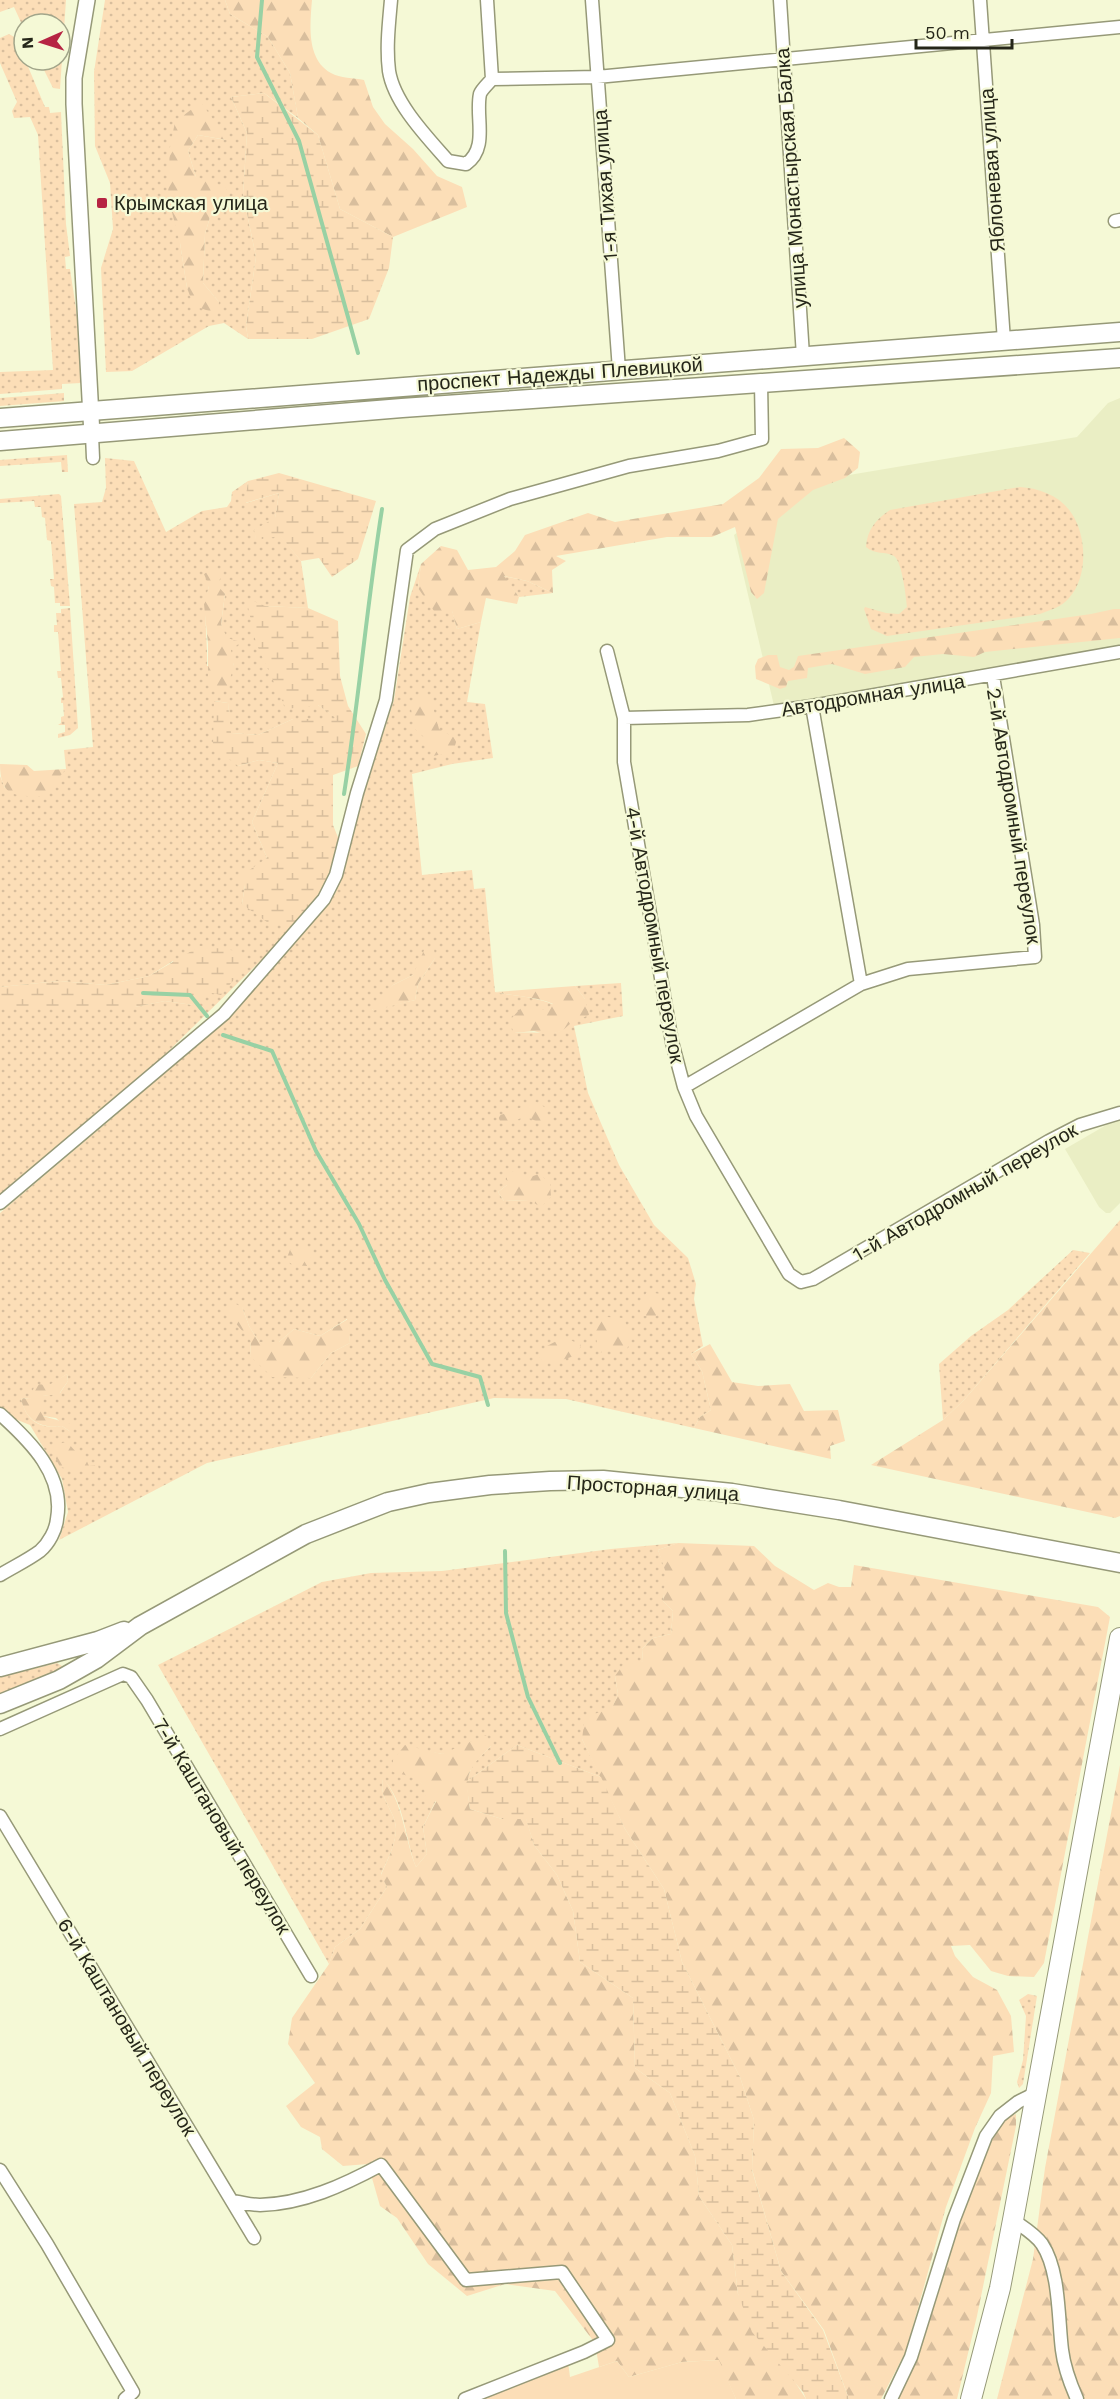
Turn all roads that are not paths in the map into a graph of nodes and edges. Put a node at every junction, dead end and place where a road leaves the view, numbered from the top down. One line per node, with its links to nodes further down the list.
1 (87, 0): 18 (street)
2 (391, 0): 11 (street)
3 (487, 0): 11 (street)
4 (592, 0): 10 (street, 1-я Тихая улица)
5 (780, 0): 9 (street, улица Монастырская Балка)
6 (980, 0): 8 (street, Яблоневая улица)
7 (1120, 27): 8 (street)
8 (983, 40): 9 (street); 13 (street, Яблоневая улица)
9 (783, 58): 10 (street); 14 (street, улица Монастырская Балка)
10 (597, 77): 11 (street); 16 (street, 1-я Тихая улица)
11 (492, 79)
12 (1120, 332): 13 (main road, проспект Надежды Плевицкой)
13 (1004, 341): 14 (main road, проспект Надежды Плевицкой)
14 (802, 356): 16 (main road, проспект Надежды Плевицкой)
15 (1120, 358): 17 (main road, проспект Надежды Плевицкой)
16 (619, 370): 18 (main road, проспект Надежды Плевицкой)
17 (761, 383): 20 (main road, проспект Надежды Плевицкой); 31 (street)
18 (91, 411): 19 (main road, проспект Надежды Плевицкой); 20 (street)
19 (0, 418)
20 (92, 435): 21 (main road, проспект Надежды Плевицкой); 22 (street)
21 (0, 441)
22 (93, 458)
23 (607, 651): 27 (street, 4-й Автодромный переулок)
24 (1120, 652): 25 (street, Автодромная улица)
25 (993, 676): 26 (street, Автодромная улица); 28 (street, 2-й Автодромный переулок)
26 (812, 706): 27 (street, Автодромная улица); 28 (street)
27 (624, 718): 29 (street, 4-й Автодромный переулок)
28 (861, 984): 29 (street)
29 (684, 1087): 32 (street, 4-й Автодромный переулок)
30 (1120, 1113): 32 (street, 1-й Автодромный переулок)
31 (0, 1203)
32 (813, 1279)
33 (0, 1414): 35 (street)
34 (1120, 1563): 36 (main road, Просторная улица)
35 (0, 1575)
36 (140, 1626): 38 (main road, Просторная улица); 40 (main road, Просторная улица)
37 (1120, 1638): 45 (main road)
38 (63, 1650): 39 (main road, Просторная улица); 40 (main road)
39 (0, 1667)
40 (74, 1672): 41 (main road, Просторная улица)
41 (0, 1704)
42 (0, 1729): 44 (street, 7-й Каштановый переулок)
43 (0, 1816): 47 (street, 6-й Каштановый переулок)
44 (311, 1976)
45 (1036, 2093): 48 (main road); 52 (street)
46 (0, 2170): 50 (street)
47 (232, 2201): 49 (street, 6-й Каштановый переулок); 51 (street)
48 (1013, 2220): 53 (main road); 54 (street)
49 (254, 2238)
50 (129, 2396)
51 (465, 2399)
52 (891, 2399)
53 (971, 2399)
54 (1077, 2399)

